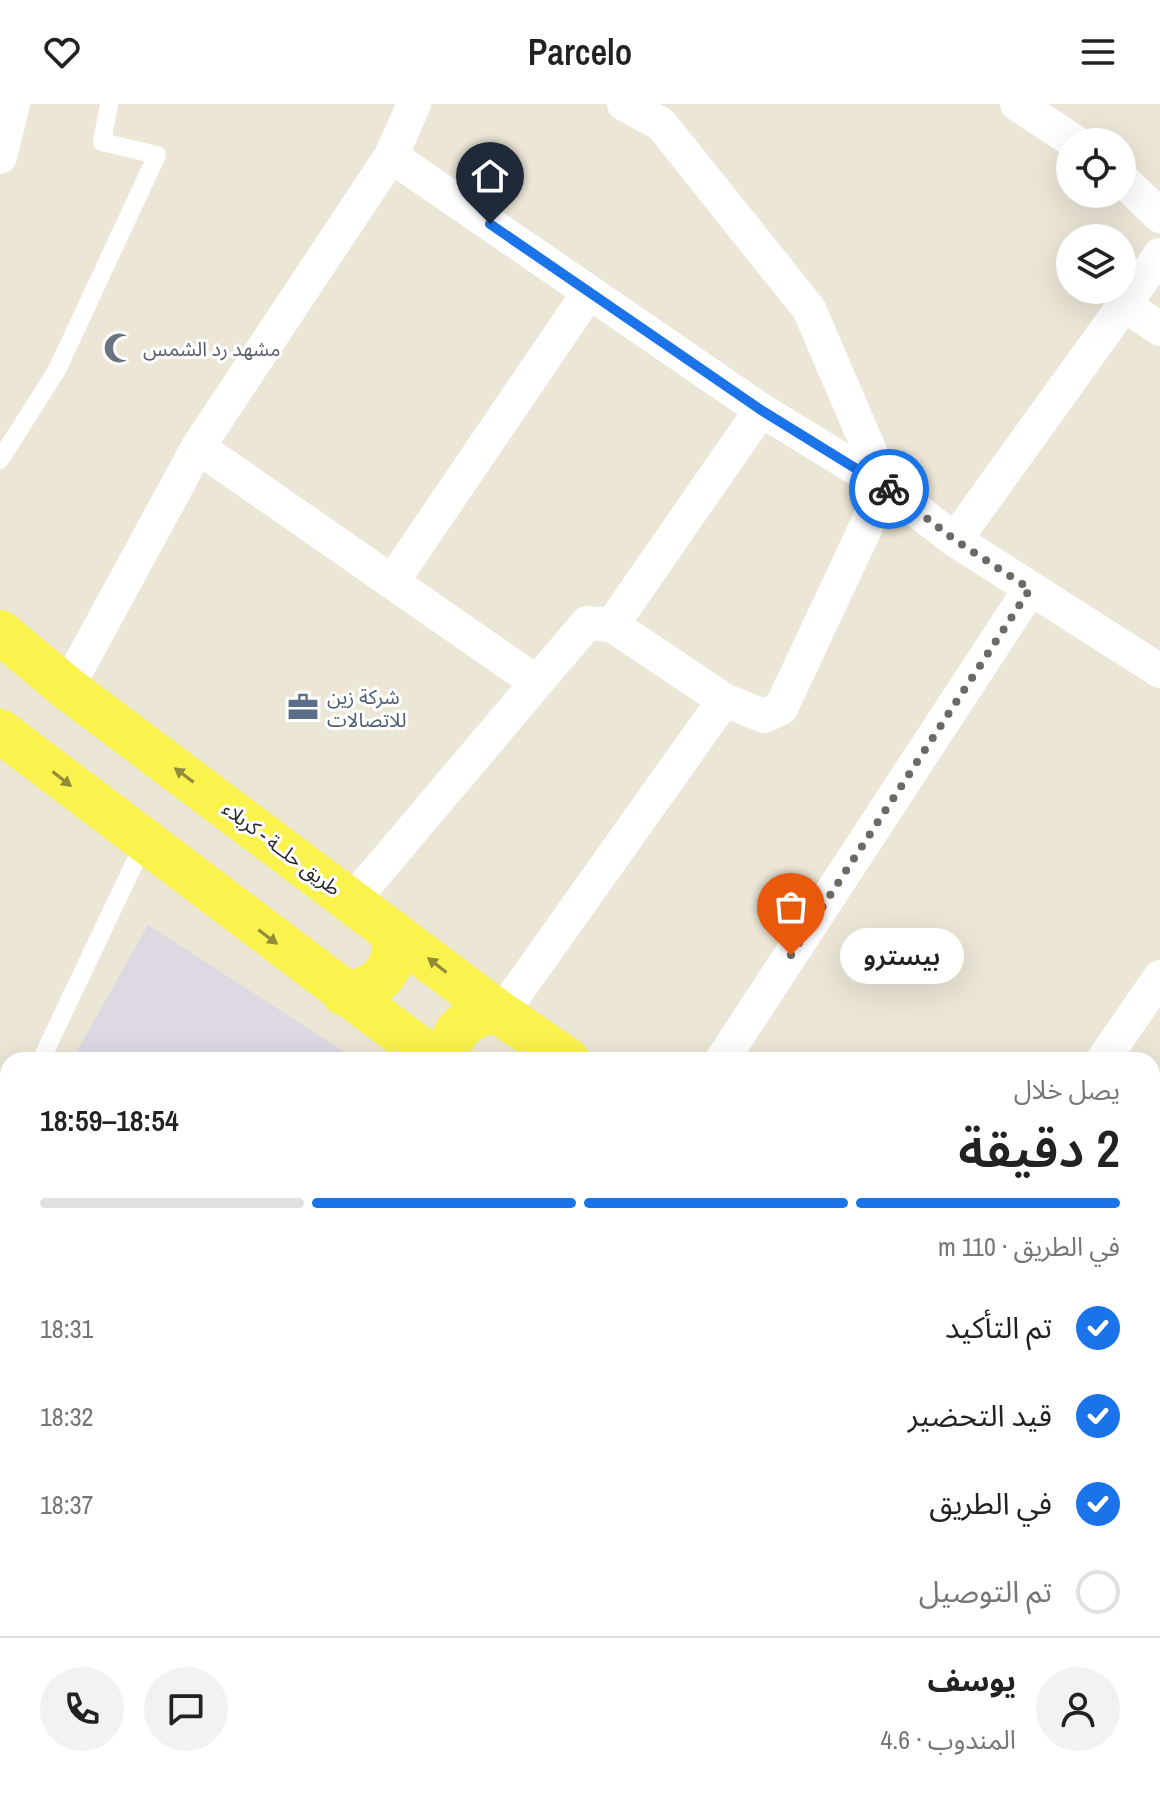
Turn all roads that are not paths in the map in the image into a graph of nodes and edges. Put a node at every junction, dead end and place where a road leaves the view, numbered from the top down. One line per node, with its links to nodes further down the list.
1 (13, 104): 8 (street)
2 (109, 104): 18 (lane)
3 (414, 104): 7 (street)
4 (624, 104): 19 (street)
5 (1017, 104): 6 (street)
6 (1056, 130)
7 (391, 156): 13 (street); 17 (street)
8 (0, 157)
9 (1136, 193): 10 (street)
10 (1160, 216)
11 (1160, 255): 12 (street)
12 (1136, 287)
13 (589, 292): 16 (street); 21 (street)
14 (1123, 304): 15 (street); 20 (street)
15 (1160, 329)
16 (761, 410): 19 (street); 23 (street)
17 (198, 447): 21 (street); 27 (street)
18 (0, 460)
19 (885, 486): 20 (street); 28 (street)
20 (955, 540): 22 (street)
21 (392, 582): 26 (street)
22 (1030, 589): 25 (street); 40 (street)
23 (612, 625): 26 (street); 28 (street)
24 (0, 632): 27 (main road, طريق حلــة - كربلاء)
25 (1160, 671)
26 (536, 682): 31 (street)
27 (67, 688): 31 (main road, طريق حلــة - كربلاء, one-way to 27)
28 (724, 700): 35 (street)
29 (0, 731): 30 (main road, one-way to 30)
30 (144, 843): 34 (main road, one-way to 34); 36 (lane)
31 (353, 900): 32 (main road, طريق حلــة - كربلاء)
32 (393, 932): 34 (main road); 35 (main road, طريق حلــة - كربلاء, one-way to 32)
33 (1160, 977): 41 (street)
34 (344, 994): 37 (main road)
35 (499, 1012): 38 (main road); 39 (main road, طريق حلــة - كربلاء)
36 (45, 1052)
37 (424, 1052)
38 (450, 1052)
39 (556, 1052)
40 (727, 1052)
41 (1108, 1052)

